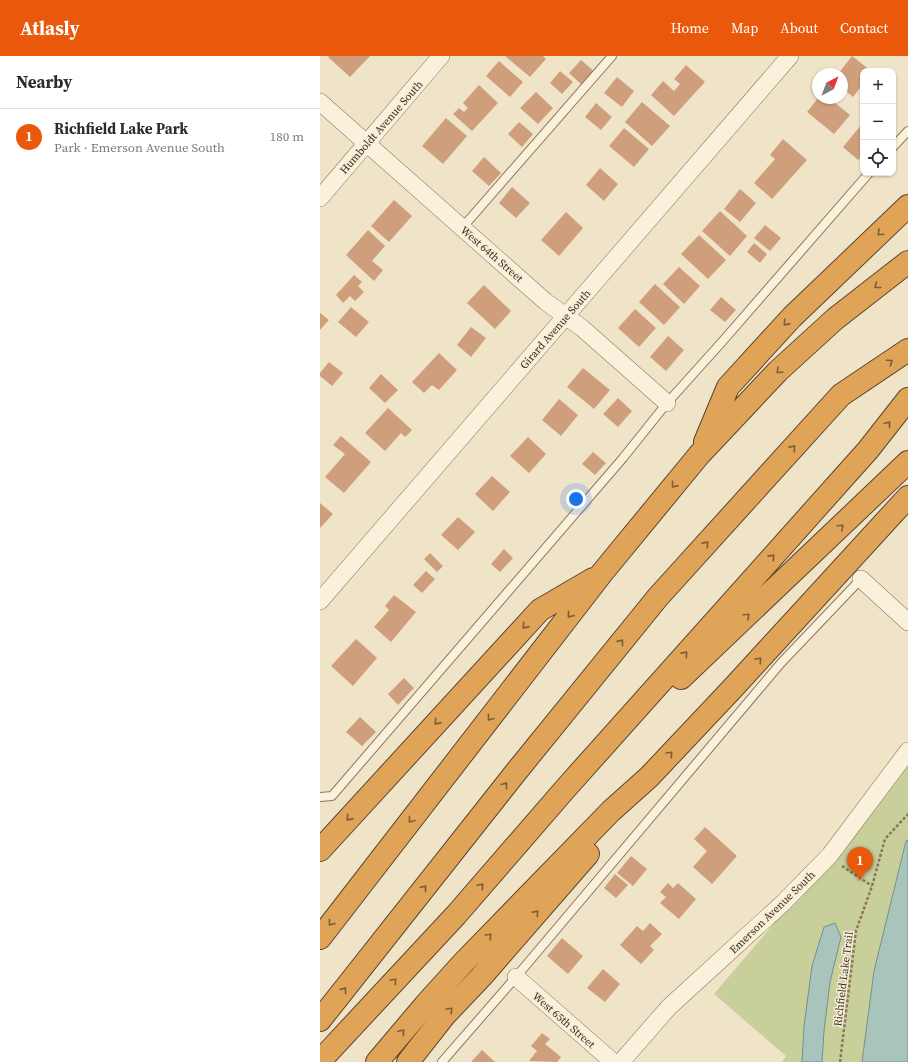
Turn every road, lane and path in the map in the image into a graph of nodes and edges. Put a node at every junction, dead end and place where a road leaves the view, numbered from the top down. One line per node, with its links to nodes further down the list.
1 (442, 56): 6 (street, Humboldt Avenue South)
2 (612, 56): 11 (lane)
3 (790, 56): 13 (street, Girard Avenue South)
4 (320, 102): 6 (street, West 64th Street)
5 (908, 131): 7 (lane)
6 (367, 143): 9 (street, Humboldt Avenue South); 11 (street, West 64th Street)
7 (896, 144)
8 (866, 176): 16 (lane)
9 (320, 198)
10 (908, 206): 17 (highway, one-way to 17)
11 (462, 228): 13 (street, West 64th Street)
12 (908, 262): 17 (highway, one-way to 17)
13 (566, 316): 16 (street, West 64th Street); 22 (street, Girard Avenue South)
14 (908, 350): 34 (highway, one-way to 14)
15 (908, 399): 26 (highway, one-way to 15)
16 (667, 403): 27 (lane)
17 (699, 455): 20 (highway, one-way to 20)
18 (908, 462): 26 (highway, one-way to 18)
19 (908, 497): 25 (highway, one-way to 19)
20 (602, 573): 29 (highway, one-way to 29); 32 (highway, one-way to 32)
21 (861, 580): 23 (street); 33 (lane)
22 (320, 601)
23 (908, 622)
24 (908, 750): 40 (street, Emerson Avenue South)
25 (648, 777): 36 (highway, one-way to 25); 37 (highway, one-way to 25)
26 (566, 788): 35 (highway, one-way to 26)
27 (320, 798)
28 (908, 814): 31 (path, Richfield Lake Trail)
29 (320, 850)
30 (842, 866): 31 (path)
31 (872, 886): 41 (path, Richfield Lake Trail)
32 (320, 938)
33 (516, 977): 38 (lane); 39 (street, West 65th Street)
34 (320, 1020)
35 (320, 1061)
36 (377, 1062)
37 (408, 1062)
38 (442, 1062)
39 (613, 1062)
40 (622, 1062)
41 (840, 1062)

